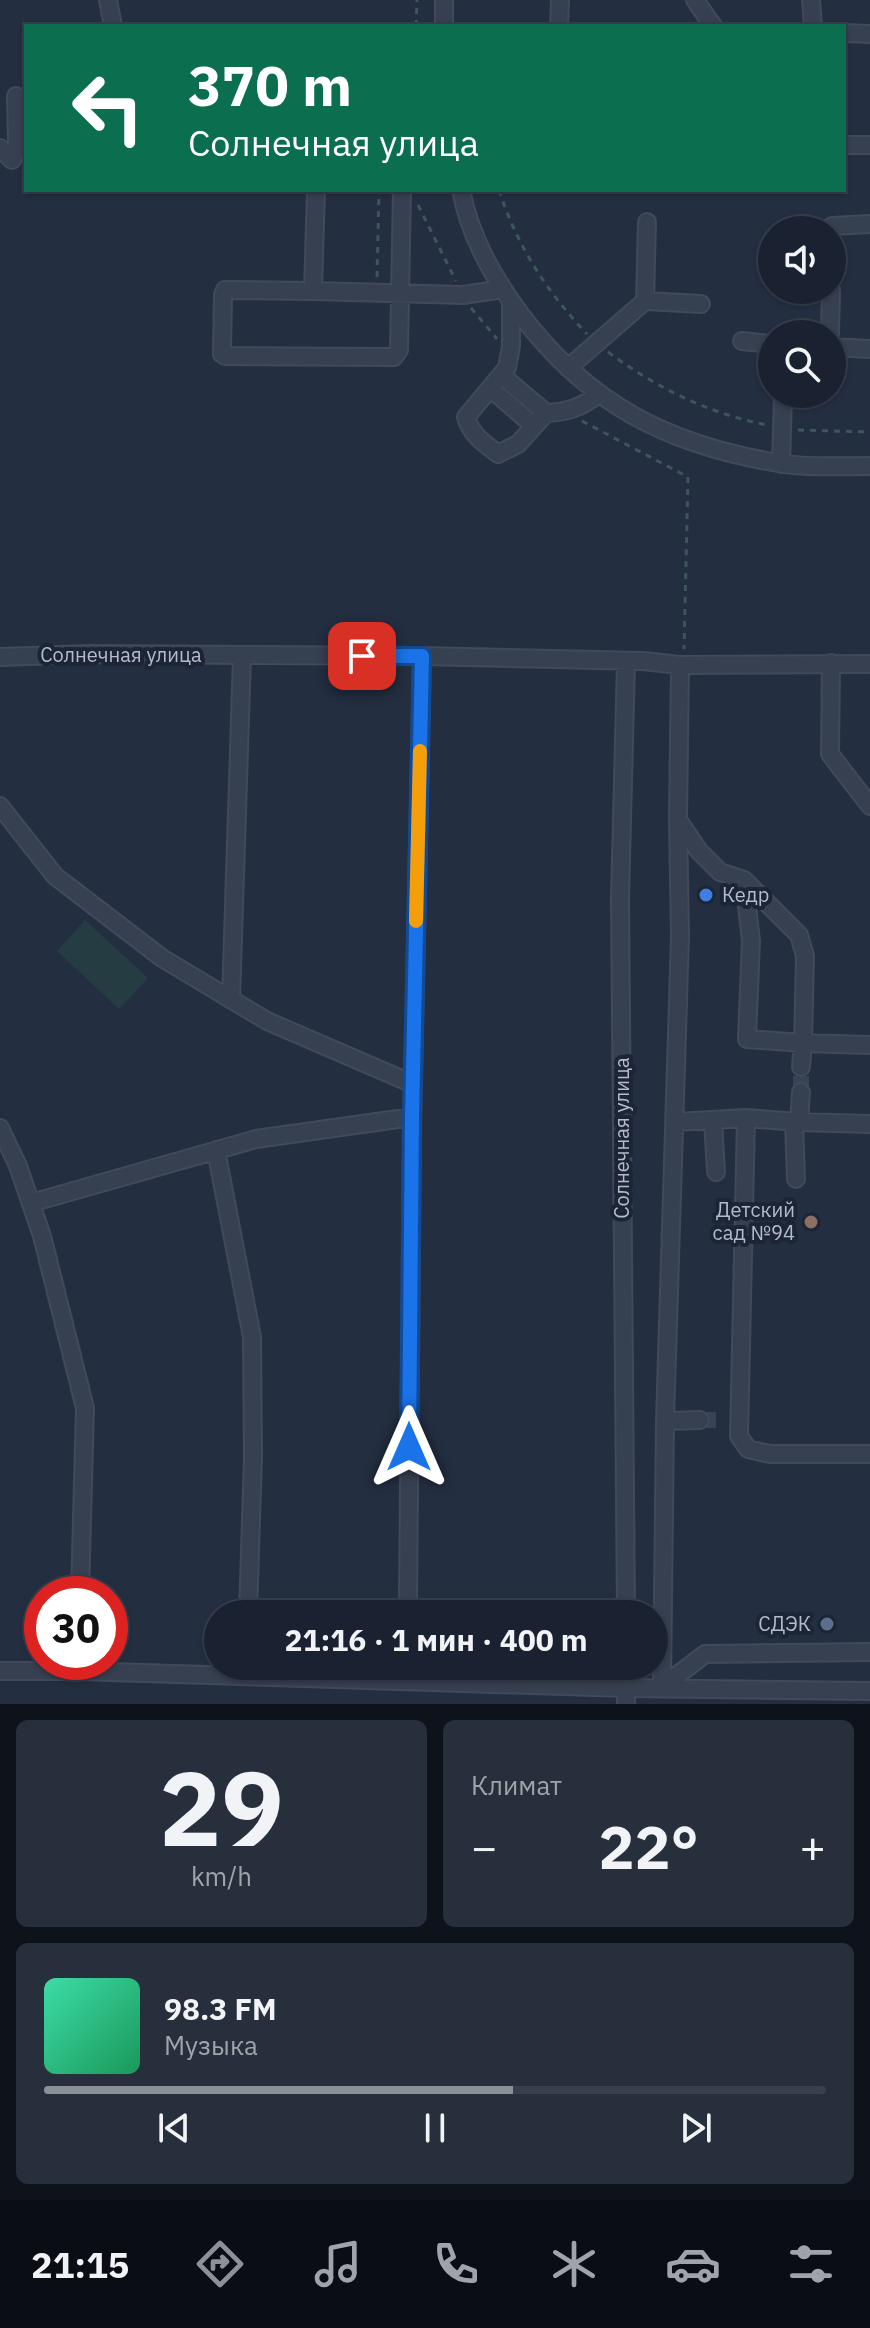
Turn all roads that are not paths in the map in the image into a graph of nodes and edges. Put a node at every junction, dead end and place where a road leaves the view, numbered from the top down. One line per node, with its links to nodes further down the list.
1 (108, 0): 6 (street)
2 (444, 0): 7 (street)
3 (560, 0): 8 (street)
4 (695, 0): 9 (street)
5 (811, 0): 10 (street)
6 (113, 24)
7 (444, 24)
8 (559, 24)
9 (712, 24)
10 (813, 24)
11 (846, 33): 12 (street)
12 (870, 34)
13 (14, 95): 16 (street)
14 (846, 145): 15 (street)
15 (870, 145)
16 (0, 148)
17 (316, 192): 23 (street)
18 (402, 192): 24 (street)
19 (462, 192): 25 (street)
20 (647, 222): 26 (street)
21 (870, 224): 22 (street)
22 (846, 225)
23 (313, 291): 24 (street); 24 (street)
24 (400, 293): 25 (street)
25 (507, 296): 32 (street); 33 (street)
26 (645, 301): 27 (street); 33 (street)
27 (701, 304)
28 (742, 341): 29 (street)
29 (758, 343)
30 (846, 348): 31 (street)
31 (870, 349)
32 (506, 365): 34 (street); 37 (street)
33 (568, 368): 35 (street)
34 (490, 388): 38 (street); 38 (street)
35 (598, 394): 37 (street); 39 (street)
36 (783, 408): 39 (street)
37 (546, 413): 38 (street)
38 (534, 426)
39 (781, 464): 40 (street)
40 (870, 466)
41 (242, 656): 42 (street, Солнечная улица); 43 (street, Солнечная улица); 52 (street)
42 (422, 656): 44 (street, Солнечная улица); 56 (street)
43 (0, 657)
44 (626, 662): 47 (street, Солнечная улица); 75 (street, Солнечная улица)
45 (831, 663): 46 (street, Солнечная улица); 47 (street, Солнечная улица); 49 (street)
46 (870, 664)
47 (680, 665): 50 (street)
48 (0, 806): 52 (street)
49 (870, 806)
50 (678, 819): 51 (street); 61 (street)
51 (744, 880): 53 (street); 53 (street)
52 (231, 1000): 56 (street)
53 (803, 1043): 54 (street); 55 (street)
54 (870, 1045)
55 (801, 1067)
56 (413, 1084): 58 (street)
57 (801, 1092): 62 (street)
58 (412, 1117): 65 (street); 74 (street)
59 (746, 1118): 60 (street); 62 (street); 71 (street)
60 (713, 1120): 61 (street); 66 (street)
61 (676, 1122): 70 (street)
62 (796, 1122): 63 (street); 67 (street)
63 (870, 1124)
64 (0, 1128): 68 (street)
65 (216, 1150): 68 (street); 73 (street)
66 (716, 1172)
67 (796, 1179)
68 (31, 1203): 72 (street)
69 (700, 1420): 70 (street)
70 (665, 1421): 82 (street)
71 (870, 1454)
72 (80, 1576)
73 (248, 1600)
74 (408, 1600)
75 (626, 1600)
76 (870, 1652): 82 (street)
77 (128, 1667): 79 (street)
78 (24, 1669): 80 (street)
79 (204, 1670)
80 (0, 1671)
81 (383, 1680): 84 (street)
82 (662, 1687): 83 (street); 84 (street)
83 (870, 1691)
84 (626, 1696)

